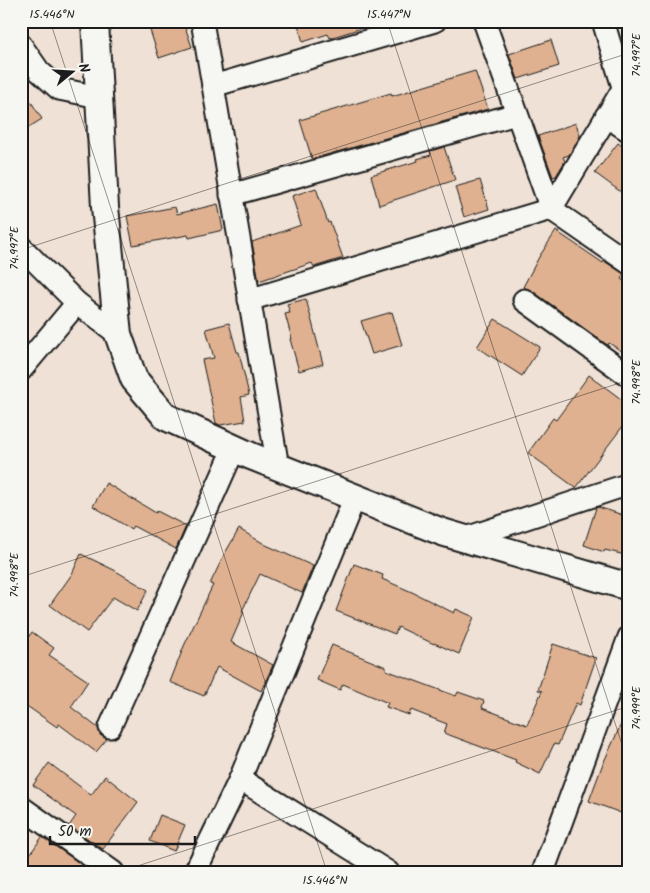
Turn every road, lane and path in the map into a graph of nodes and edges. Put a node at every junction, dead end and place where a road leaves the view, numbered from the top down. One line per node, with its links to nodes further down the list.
1 (96, 21): 9 (street)
2 (202, 21): 8 (street)
3 (435, 21): 8 (street)
4 (484, 21): 10 (street)
5 (603, 21): 7 (street)
6 (21, 45): 9 (street)
7 (626, 83): 11 (street)
8 (213, 86): 13 (street)
9 (99, 97): 20 (street)
10 (516, 114): 13 (street); 14 (street)
11 (606, 116): 12 (street); 14 (street)
12 (629, 131)
13 (231, 195): 17 (street)
14 (551, 210): 16 (street); 17 (street)
15 (21, 247): 19 (street)
16 (629, 263)
17 (249, 300): 24 (street)
18 (524, 300): 22 (street)
19 (77, 303): 20 (street); 21 (street)
20 (118, 334): 23 (street)
21 (21, 370)
22 (629, 376)
23 (234, 449): 24 (street); 30 (street)
24 (278, 467): 26 (street)
25 (629, 484): 27 (street)
26 (355, 497): 27 (street); 31 (street)
27 (463, 538): 28 (street)
28 (629, 587)
29 (629, 637): 36 (street)
30 (110, 727)
31 (240, 779): 34 (street); 35 (street)
32 (21, 807): 33 (street)
33 (113, 872)
34 (195, 872)
35 (388, 872)
36 (544, 872)

